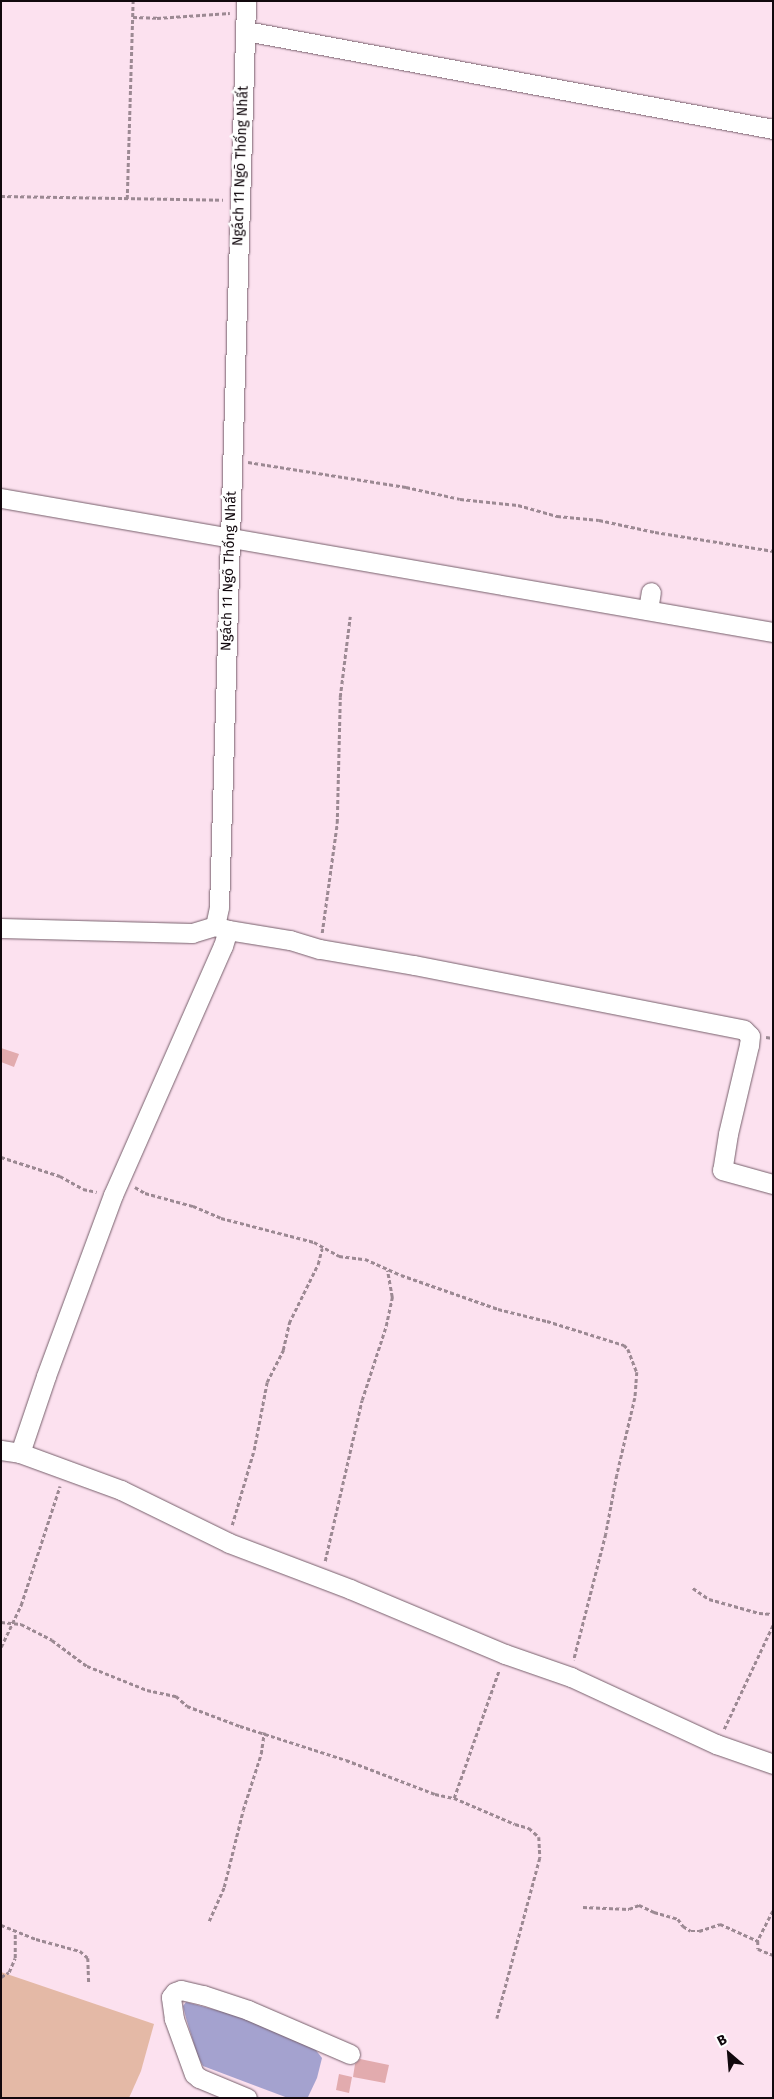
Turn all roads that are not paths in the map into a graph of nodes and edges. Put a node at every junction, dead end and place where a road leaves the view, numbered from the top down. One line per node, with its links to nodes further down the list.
1 (246, 7): 2 (street, Ngách 11 Ngõ Thống Nhất)
2 (246, 31): 3 (street); 5 (street, Ngách 11 Ngõ Thống Nhất)
3 (773, 129)
4 (1, 498): 5 (street)
5 (230, 538): 6 (street); 8 (street, Ngách 11 Ngõ Thống Nhất)
6 (773, 632)
7 (1, 928): 8 (street)
8 (222, 928): 9 (street); 11 (street, Ngách 11 Ngõ Thống Nhất)
9 (773, 1184)
10 (1, 1450): 11 (street)
11 (20, 1453): 12 (street)
12 (773, 1764)
13 (350, 2054): 14 (street)
14 (247, 2098)

